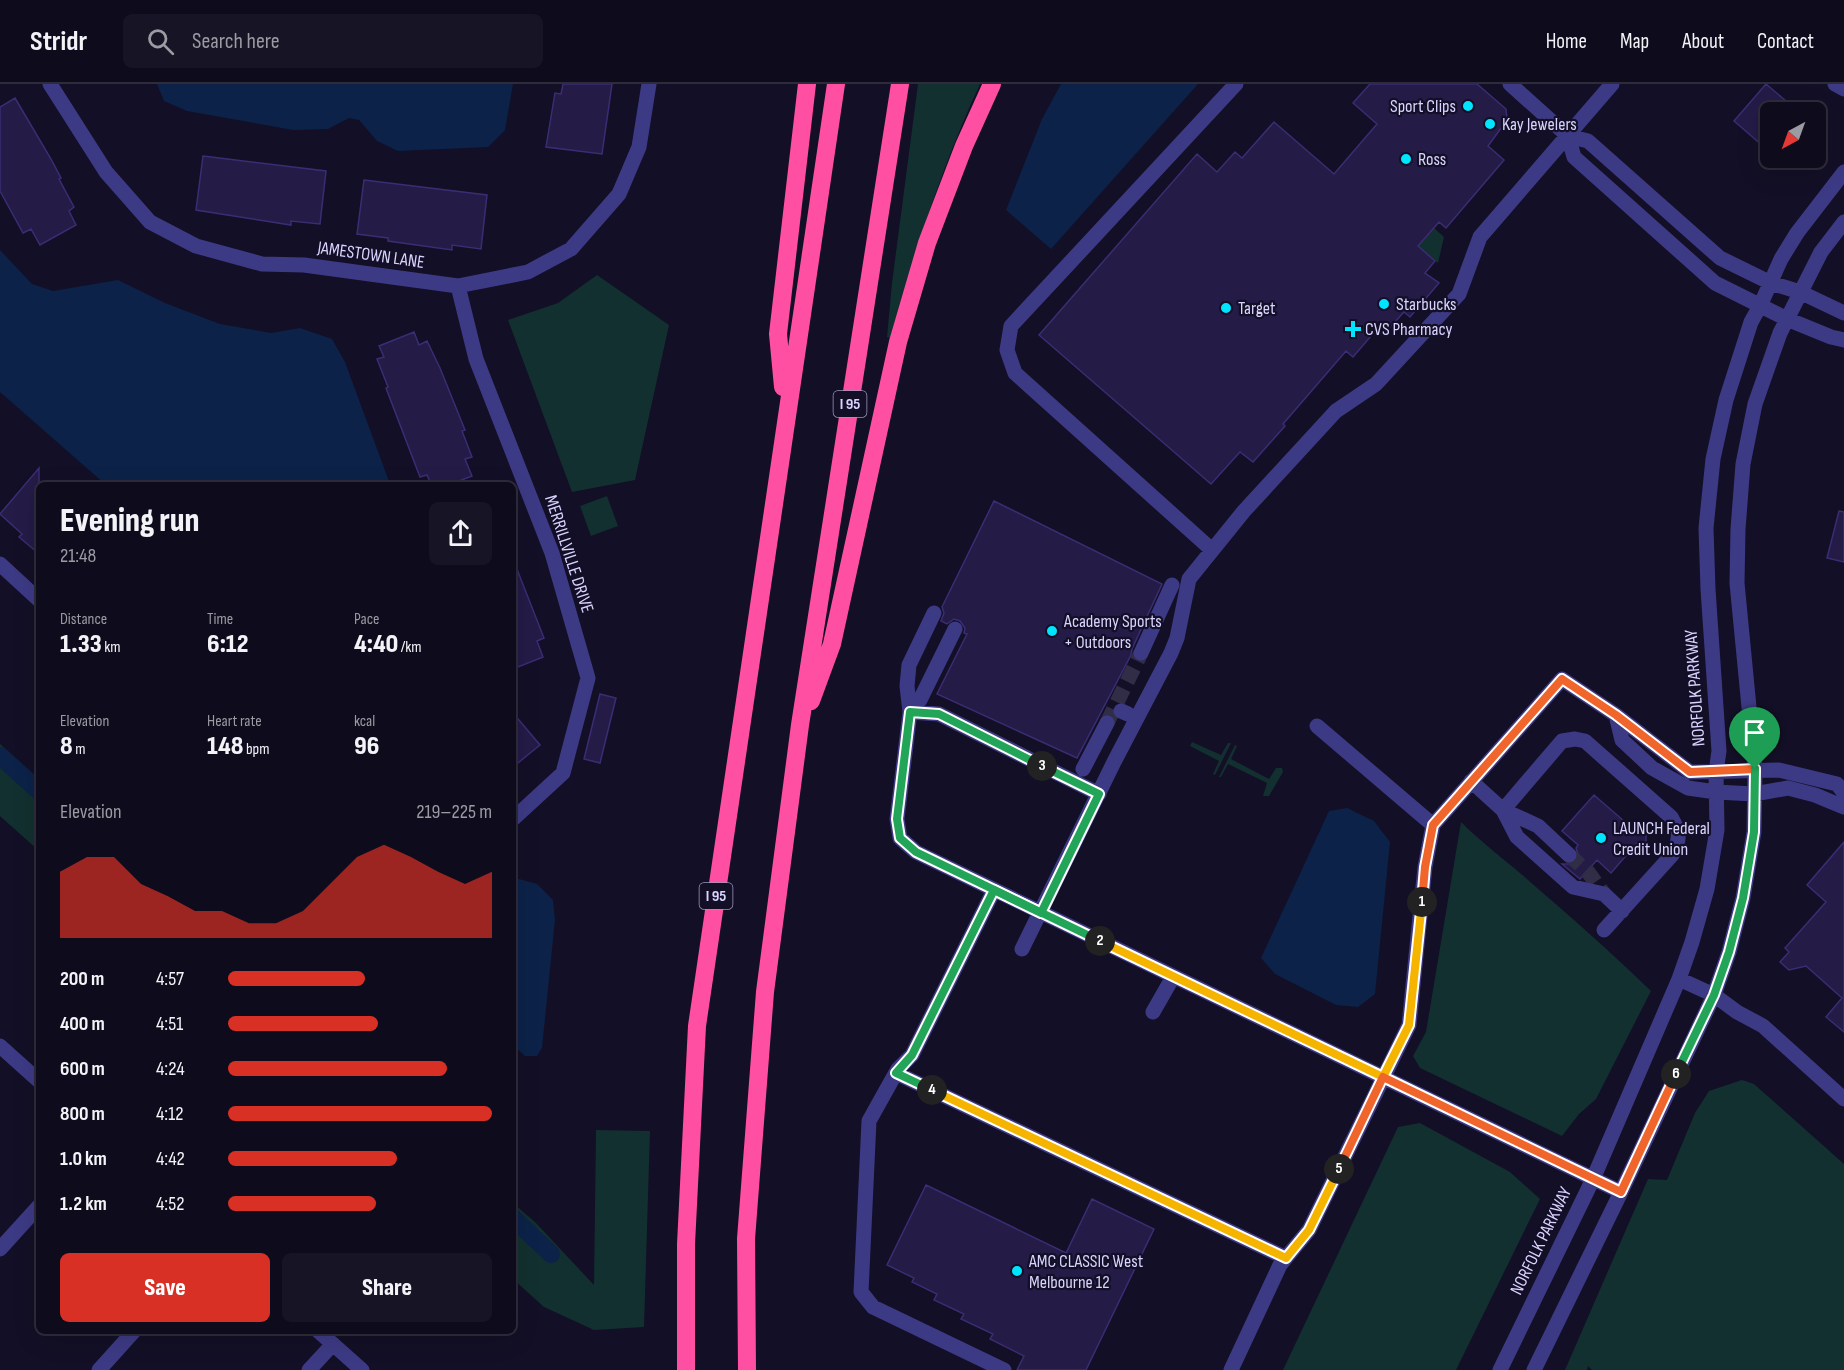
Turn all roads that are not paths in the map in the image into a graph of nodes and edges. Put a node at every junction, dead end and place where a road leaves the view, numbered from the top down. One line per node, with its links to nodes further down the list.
1 (50, 84): 16 (street, JAMESTOWN LANE)
2 (648, 84): 16 (street, JAMESTOWN LANE)
3 (807, 84): 22 (highway)
4 (836, 84): 22 (highway, I 95)
5 (900, 84): 33 (highway, I 95)
6 (992, 84): 33 (highway)
7 (1236, 84): 23 (street)
8 (1509, 84): 12 (street)
9 (1612, 84): 12 (street)
10 (1835, 84): 11 (street)
11 (1844, 89)
12 (1568, 136): 15 (street); 18 (street); 23 (street)
13 (1844, 172): 15 (street, NORFOLK PARKWAY)
14 (1844, 222): 17 (street)
15 (1771, 283): 17 (street); 18 (street, NORFOLK PARKWAY)
16 (458, 286): 45 (street, MERRILLVILLE DRIVE)
17 (1800, 292): 19 (street); 20 (street)
18 (1760, 306): 20 (street); 37 (street, NORFOLK PARKWAY)
19 (1844, 313)
20 (1787, 318): 21 (street); 36 (street)
21 (1844, 340)
22 (786, 425): 73 (highway, I 95)
23 (1212, 550): 41 (street)
24 (0, 564): 26 (street)
25 (1171, 584): 29 (street)
26 (36, 597)
27 (934, 613): 30 (street)
28 (956, 628): 30 (street)
29 (1141, 653)
30 (910, 712): 41 (street); 48 (street)
31 (1616, 715): 37 (street); 38 (street); 39 (street)
32 (1107, 723): 35 (street)
33 (800, 724): 74 (highway, I 95)
34 (1317, 726): 46 (street)
35 (1083, 769)
36 (1755, 769): 37 (street); 40 (street); 42 (street)
37 (1716, 772): 39 (street, NORFOLK PARKWAY)
38 (1470, 781): 44 (street); 46 (street)
39 (1716, 792): 42 (street); 54 (street, NORFOLK PARKWAY)
40 (1844, 793)
41 (1099, 794): 50 (street)
42 (1754, 794): 43 (street); 55 (street)
43 (1844, 807)
44 (1503, 810): 47 (street); 49 (street); 49 (street)
45 (516, 816)
46 (1433, 825): 59 (street)
47 (1569, 855)
48 (994, 890): 50 (street); 58 (street)
49 (1622, 911): 51 (street)
50 (1041, 913): 52 (street); 53 (street)
51 (1604, 930)
52 (1022, 949)
53 (1173, 977): 56 (street); 59 (street)
54 (1679, 979): 55 (street); 62 (street, NORFOLK PARKWAY)
55 (1714, 995): 61 (street); 63 (street)
56 (1153, 1012)
57 (0, 1046): 60 (street)
58 (896, 1073): 66 (street); 75 (street)
59 (1383, 1077): 62 (street); 66 (street)
60 (36, 1078)
61 (1844, 1099)
62 (1593, 1179): 63 (street); 77 (street, NORFOLK PARKWAY)
63 (1621, 1192): 78 (street)
64 (36, 1209): 65 (street)
65 (0, 1249)
66 (1286, 1258): 76 (street)
67 (131, 1334): 70 (street)
68 (322, 1334): 69 (street)
69 (333, 1344): 71 (street); 72 (street)
70 (99, 1370)
71 (309, 1370)
72 (362, 1370)
73 (686, 1370)
74 (747, 1370)
75 (1004, 1370)
76 (1231, 1370)
77 (1500, 1370)
78 (1534, 1370)

